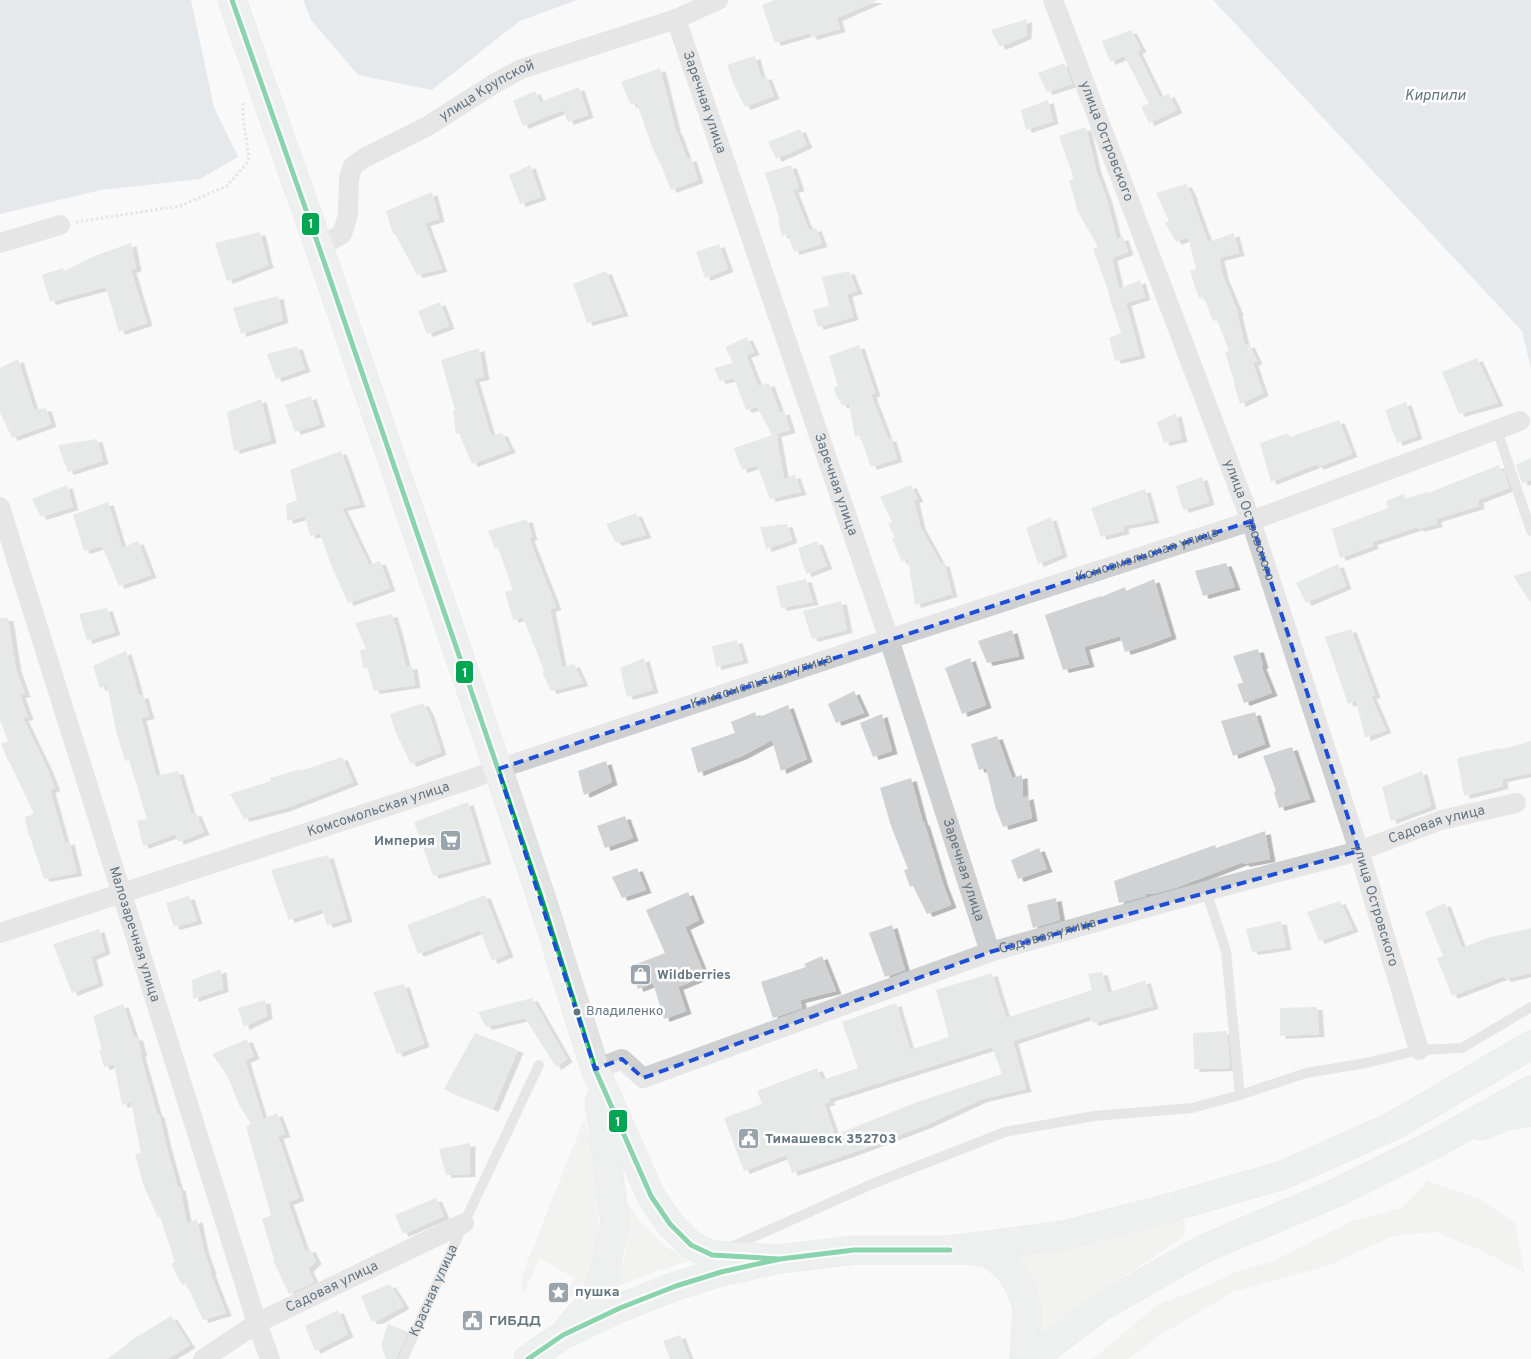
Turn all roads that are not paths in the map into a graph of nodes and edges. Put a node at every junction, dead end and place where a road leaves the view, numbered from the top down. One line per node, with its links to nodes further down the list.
1 (232, 0): 7 (main road)
2 (718, 0): 4 (street, улица Крупской)
3 (1053, 0): 11 (street, улица Островского)
4 (676, 19): 7 (street, улица Крупской); 13 (street, Заречная улица)
5 (60, 225): 6 (street)
6 (0, 243)
7 (320, 247): 14 (main road)
8 (1520, 421): 9 (street, Комсомольская улица)
9 (1498, 430): 11 (street, Комсомольская улица); 12 (lane)
10 (0, 507): 18 (street, Малозаречная улица)
11 (1251, 521): 13 (street, Комсомольская улица); 16 (street, улица Островского)
12 (1531, 531)
13 (890, 639): 14 (street, Комсомольская улица); 20 (street, Заречная улица)
14 (498, 769): 18 (street, Комсомольская улица); 25 (main road)
15 (1516, 803): 16 (street, Садовая улица)
16 (1358, 851): 17 (street, Садовая улица); 23 (street, улица Островского)
17 (1206, 891): 20 (street, Садовая улица); 27 (lane)
18 (121, 894): 19 (street, Комсомольская улица); 34 (street, Малозаречная улица)
19 (0, 934)
20 (990, 952): 25 (street, Садовая улица)
21 (1531, 1007): 23 (lane)
22 (1531, 1045): 31 (main road)
23 (1419, 1050): 27 (lane)
24 (539, 1065): 30 (lane, Красная улица)
25 (595, 1069): 32 (main road); 35 (main road)
26 (1531, 1090): 29 (main road)
27 (1240, 1095): 32 (lane)
28 (1531, 1112): 29 (main road)
29 (1433, 1145): 41 (main road)
30 (464, 1223): 34 (street, Садовая улица); 38 (lane, Красная улица)
31 (950, 1250): 33 (main road); 40 (main road)
32 (712, 1255): 33 (main road)
33 (780, 1259): 35 (main road)
34 (257, 1323): 36 (street, Садовая улица); 37 (street, Малозаречная улица)
35 (563, 1335): 39 (main road)
36 (203, 1359)
37 (270, 1359)
38 (403, 1359)
39 (528, 1359)
40 (1024, 1359)
41 (1032, 1359)

